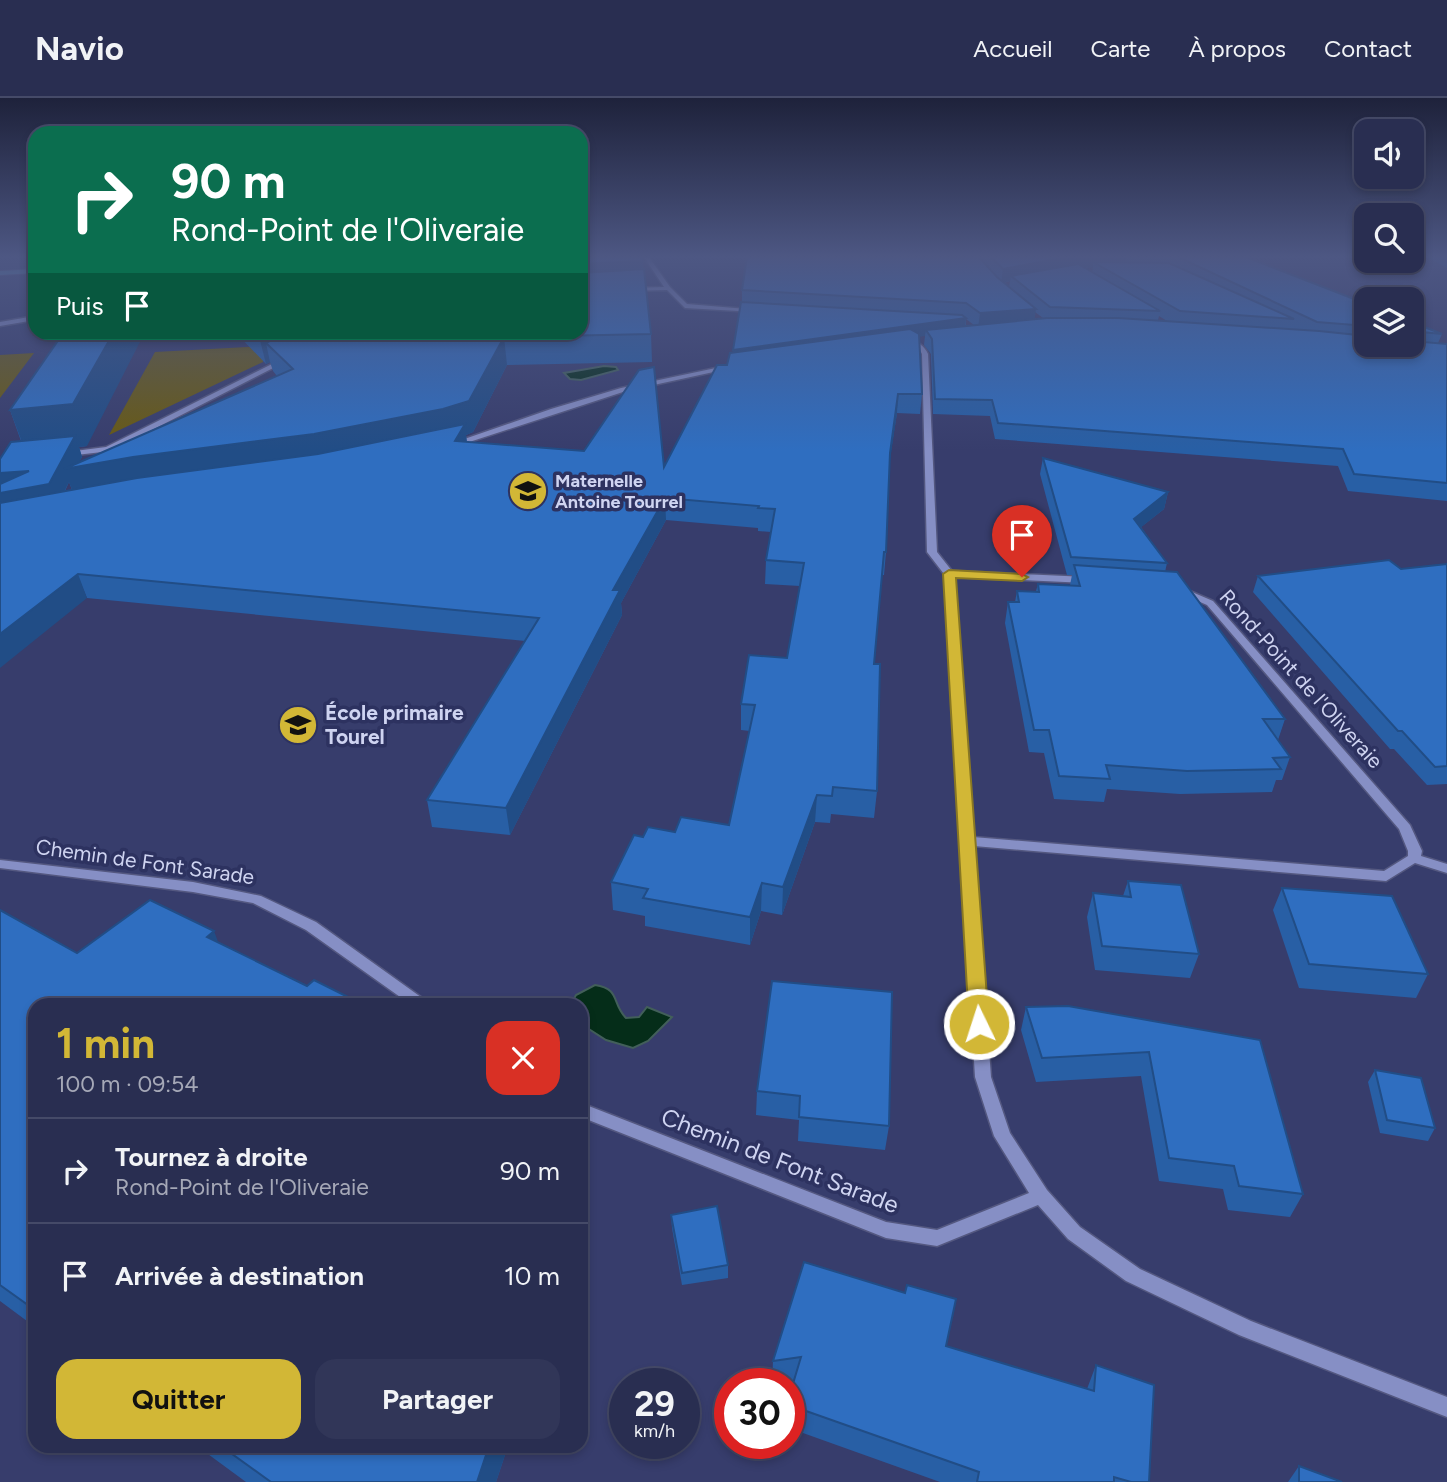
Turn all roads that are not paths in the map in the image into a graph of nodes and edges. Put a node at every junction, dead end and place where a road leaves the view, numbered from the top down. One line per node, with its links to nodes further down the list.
1 (922, 340): 2 (street)
2 (909, 341): 3 (street); 8 (street)
3 (895, 343)
4 (283, 351): 7 (street)
5 (739, 366): 6 (street)
6 (438, 448)
7 (56, 455)
8 (949, 574): 9 (street); 11 (street)
9 (1105, 581)
10 (1165, 586): 12 (street, Rond-Point de l'Oliveraie)
11 (967, 841): 12 (street); 17 (street)
12 (1415, 858): 14 (street)
13 (0, 864): 15 (street, Chemin de Font Sarade)
14 (1447, 869)
15 (412, 998)
16 (588, 1113): 17 (street, Chemin de Font Sarade)
17 (1041, 1196): 18 (street)
18 (1447, 1407)

